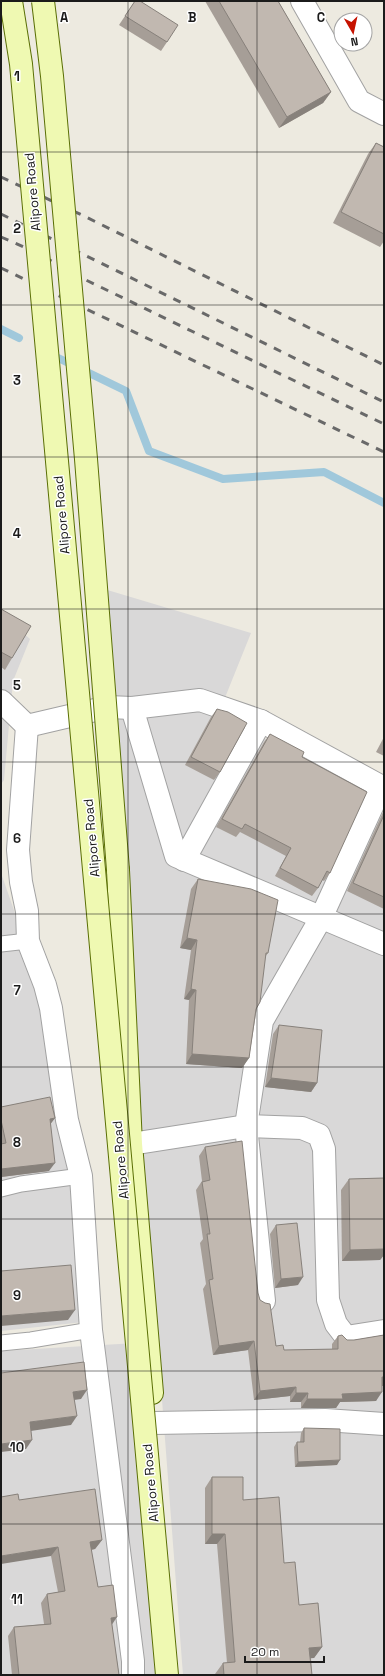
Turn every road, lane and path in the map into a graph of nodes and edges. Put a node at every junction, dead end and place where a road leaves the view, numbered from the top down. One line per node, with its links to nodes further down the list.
1 (11, 1): 27 (main road, Alipore Road, bridge)
2 (43, 1): 17 (main road, Alipore Road, bridge)
3 (302, 1): 4 (street)
4 (384, 114)
5 (1, 701): 8 (street)
6 (132, 708): 7 (street); 8 (street); 11 (street)
7 (261, 722): 9 (street); 11 (street)
8 (27, 726): 10 (street)
9 (383, 787): 12 (street)
10 (11, 816): 13 (street)
11 (184, 860): 12 (street)
12 (321, 918): 15 (street); 16 (street)
13 (28, 941): 14 (lane); 18 (street)
14 (1, 944)
15 (384, 944)
16 (246, 1126): 17 (street); 20 (street); 22 (street)
17 (131, 1144): 24 (main road, Alipore Road)
18 (81, 1176): 19 (lane); 21 (street)
19 (1, 1189)
20 (264, 1301)
21 (91, 1330): 23 (lane); 26 (street)
22 (384, 1331)
23 (1, 1343)
24 (154, 1423): 25 (street); 28 (main road, Alipore Road)
25 (384, 1424)
26 (133, 1675)
27 (167, 1675)
28 (177, 1675)

